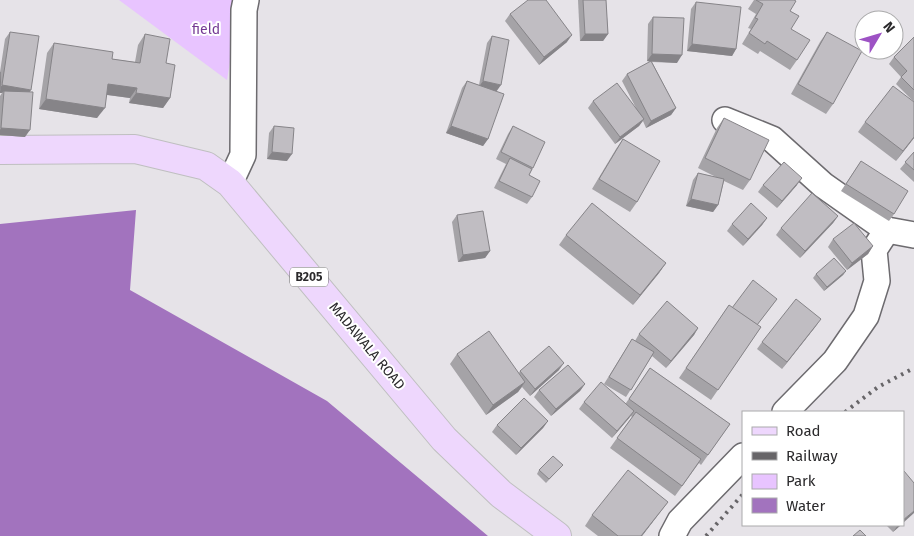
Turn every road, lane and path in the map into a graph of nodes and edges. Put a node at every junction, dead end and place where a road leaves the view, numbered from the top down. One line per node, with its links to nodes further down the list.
1 (246, 0): 4 (street)
2 (725, 120): 5 (street)
3 (0, 150): 4 (main road, MADAWALA ROAD / B205)
4 (230, 183): 9 (main road, MADAWALA ROAD / B205)
5 (887, 230): 6 (street); 7 (street)
6 (914, 235)
7 (786, 411)
8 (742, 457): 10 (street)
9 (557, 536)
10 (672, 536)

